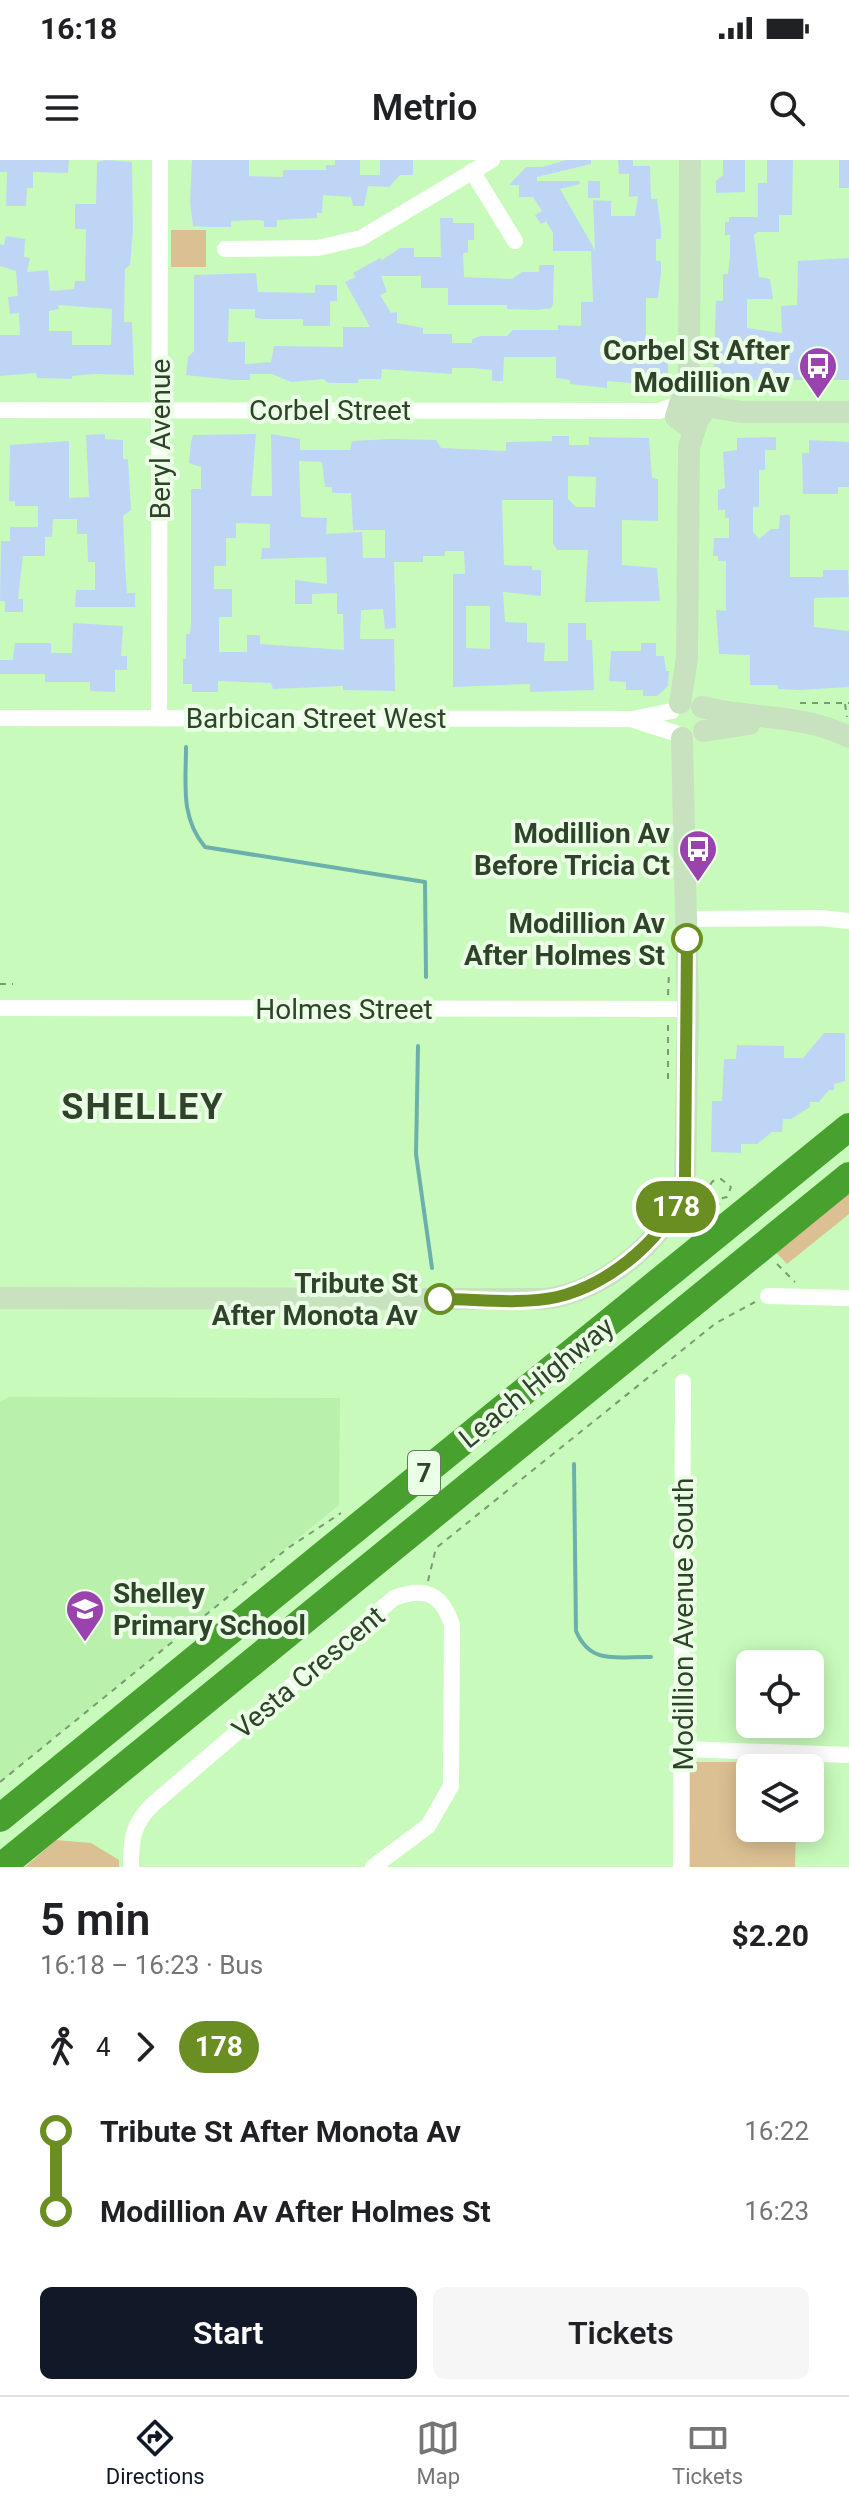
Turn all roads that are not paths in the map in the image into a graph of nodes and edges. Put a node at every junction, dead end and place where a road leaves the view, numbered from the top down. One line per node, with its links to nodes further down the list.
1 (160, 160): 10 (street, Beryl Avenue)
2 (492, 160): 4 (street)
3 (690, 160): 8 (street)
4 (472, 171): 5 (street); 6 (street)
5 (515, 241)
6 (225, 249)
7 (0, 410): 10 (street, Corbel Street)
8 (685, 412): 9 (street, Corbel Street); 10 (street, Corbel Street); 13 (street)
9 (849, 412)
10 (159, 413): 12 (street, Beryl Avenue)
11 (0, 718): 12 (street, Barbican Street West)
12 (159, 718): 13 (street, Barbican Street West)
13 (689, 720): 14 (street); 15 (street)
14 (849, 745)
15 (686, 919): 16 (street); 18 (street)
16 (849, 921)
17 (0, 1008): 18 (street, Holmes Street)
18 (678, 1009): 22 (street)
19 (849, 1127): 27 (highway, Leach Highway / 7)
20 (849, 1176): 28 (highway, Leach Highway / 7)
21 (768, 1296): 23 (street)
22 (0, 1298)
23 (849, 1298)
24 (679, 1375): 25 (street, Modillion Avenue South)
25 (683, 1749): 26 (street); 33 (street, Modillion Avenue South)
26 (849, 1755)
27 (0, 1818)
28 (39, 1836): 29 (highway, Leach Highway / 7); 30 (highway)
29 (1, 1867)
30 (14, 1867)
31 (131, 1867): 32 (street, Vesta Crescent)
32 (373, 1867)
33 (681, 1867)

